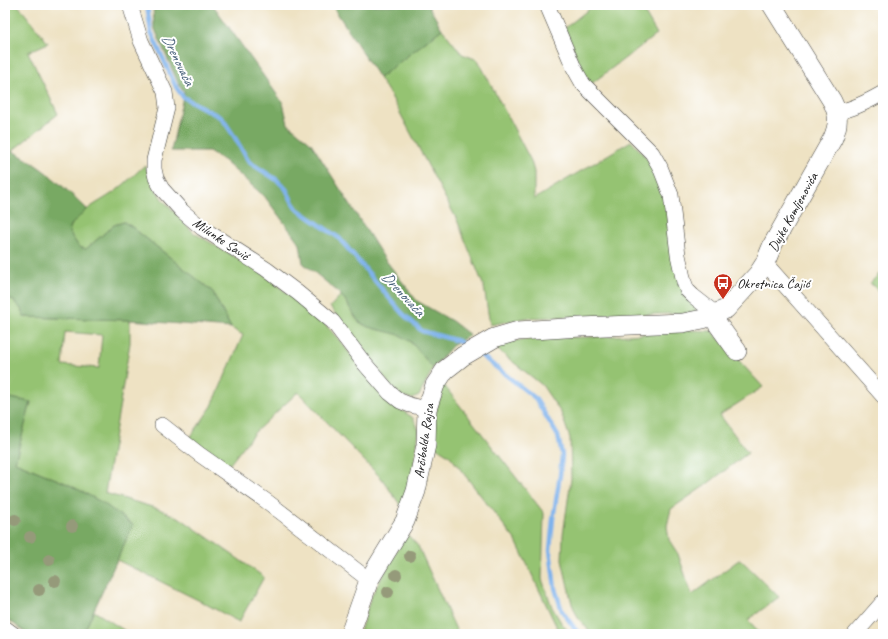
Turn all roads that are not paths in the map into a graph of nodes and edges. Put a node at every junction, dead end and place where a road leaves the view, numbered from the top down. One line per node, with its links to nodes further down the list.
1 (130, 5): 10 (street, Milunke Savić)
2 (547, 5): 7 (street)
3 (772, 5): 5 (street)
4 (883, 93): 5 (street)
5 (838, 112): 6 (street, Dujke Komljenovića)
6 (765, 263): 7 (street, Arčibalda Rajsa); 9 (street, Dujke Komljenovića)
7 (714, 315): 8 (street); 10 (street, Arčibalda Rajsa)
8 (737, 351)
9 (883, 396)
10 (427, 409): 12 (street, Arčibalda Rajsa)
11 (162, 425): 12 (street)
12 (369, 580): 16 (street, Arčibalda Rajsa)
13 (883, 602): 17 (street)
14 (5, 628): 15 (street)
15 (13, 634)
16 (350, 634)
17 (855, 634)

